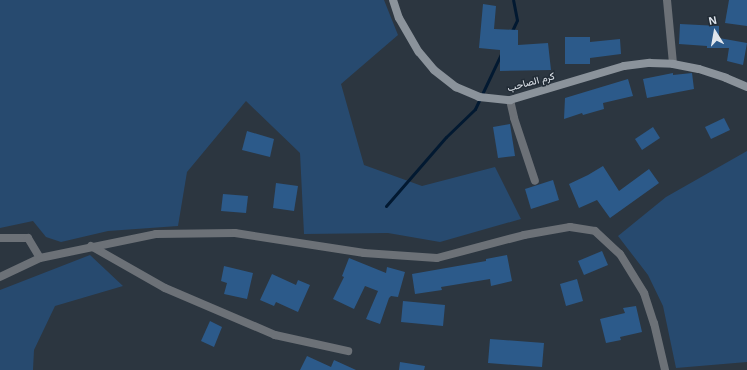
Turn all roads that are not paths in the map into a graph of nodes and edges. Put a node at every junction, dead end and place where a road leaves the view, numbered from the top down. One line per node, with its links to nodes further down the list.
1 (393, 0): 5 (street, كرم الصاحب)
2 (667, 0): 3 (street)
3 (673, 64): 4 (street, كرم الصاحب); 5 (street, كرم الصاحب)
4 (747, 87)
5 (510, 100): 6 (street)
6 (535, 181)
7 (0, 238): 9 (street)
8 (91, 246): 9 (street); 11 (street); 12 (street)
9 (40, 258): 10 (street)
10 (0, 277)
11 (348, 351)
12 (665, 370)

